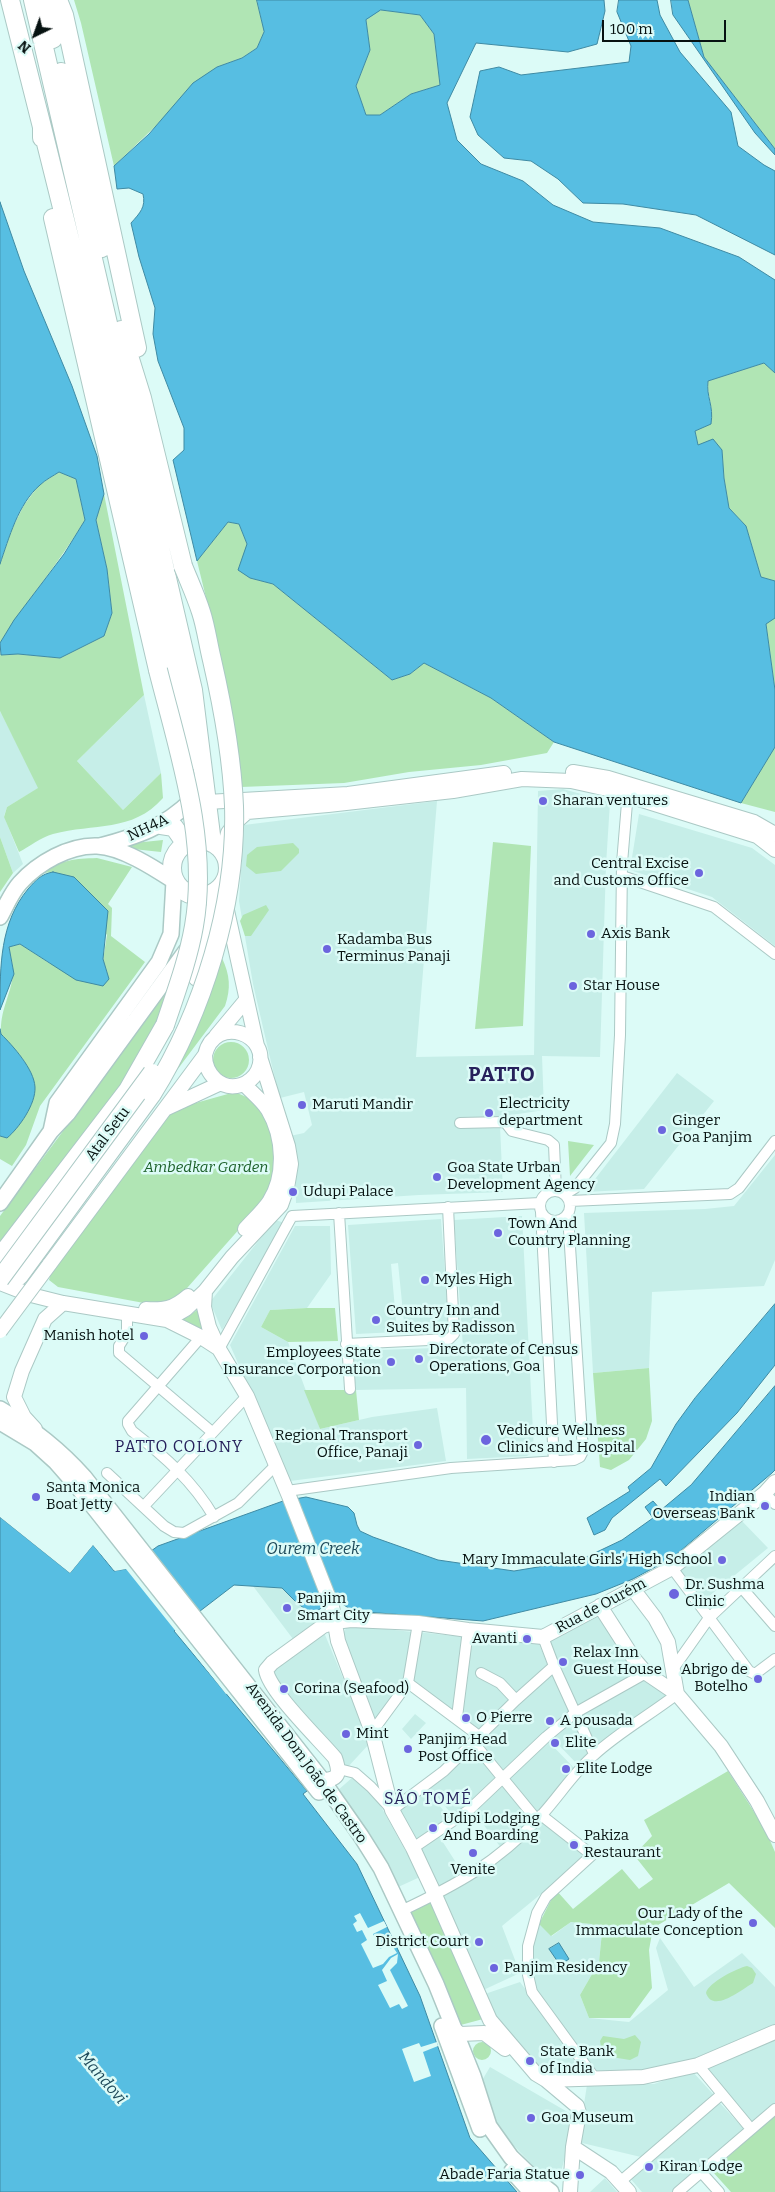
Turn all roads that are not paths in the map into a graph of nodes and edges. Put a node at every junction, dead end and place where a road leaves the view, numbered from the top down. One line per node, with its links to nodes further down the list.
1 (3, 0): 4 (highway); 6 (highway)
2 (10, 0): 4 (highway)
3 (47, 2): 7 (highway); 7 (highway); 10 (highway)
4 (20, 37): 5 (highway)
5 (42, 127): 6 (highway); 10 (highway)
6 (44, 183): 40 (highway, Atal Setu, bridge)
7 (142, 398): 8 (highway)
8 (183, 566): 42 (highway, Atal Setu, bridge); 44 (highway, bridge)
9 (628, 790): 10 (main road); 12 (main road); 15 (main road); 16 (main road); 17 (street)
10 (199, 801): 11 (main road, NH4A); 13 (highway); 15 (highway)
11 (161, 825): 13 (highway); 14 (main road, NH4A)
12 (775, 834)
13 (188, 843): 15 (highway); 18 (highway)
14 (99, 846): 18 (main road); 20 (main road, NH4A)
15 (218, 848): 19 (highway)
16 (775, 850)
17 (622, 876): 21 (street); 32 (street)
18 (174, 881): 19 (highway); 30 (main road)
19 (219, 889): 22 (main road); 30 (main road)
20 (0, 917)
21 (775, 954)
22 (246, 1000): 23 (main road); 24 (main road)
23 (215, 1037): 24 (main road); 25 (main road)
24 (259, 1052): 27 (main road); 34 (main road)
25 (205, 1055): 26 (main road); 28 (main road)
26 (220, 1083): 27 (main road); 28 (main road)
27 (244, 1084): 44 (main road)
28 (163, 1110): 49 (main road, bridge)
29 (460, 1122): 32 (street)
30 (51, 1131): 33 (main road)
31 (775, 1141): 32 (street)
32 (563, 1195): 36 (street); 38 (street)
33 (0, 1203)
34 (281, 1205): 39 (street); 45 (main road)
35 (448, 1207): 36 (street); 37 (street); 51 (street)
36 (541, 1208): 38 (street); 60 (street)
37 (339, 1213): 39 (street); 51 (street)
38 (568, 1215): 60 (street)
39 (292, 1216): 52 (street)
40 (0, 1257)
41 (0, 1262): 44 (main road)
42 (0, 1279)
43 (0, 1283): 44 (main road)
44 (22, 1283): 46 (main road)
45 (205, 1291): 48 (main road); 52 (main road)
46 (63, 1303): 47 (main road); 59 (main road)
47 (127, 1314): 48 (main road); 53 (street)
48 (167, 1320): 50 (main road)
49 (0, 1331)
50 (201, 1337): 52 (main road); 53 (street)
51 (346, 1344): 54 (street)
52 (219, 1349): 55 (main road)
53 (158, 1385): 58 (street); 62 (street)
54 (350, 1390)
55 (247, 1396): 58 (street); 61 (main road)
56 (0, 1409): 59 (main road, Avenida Dom João de Castro)
57 (0, 1422): 70 (main road, Avenida Dom João de Castro)
58 (212, 1432): 62 (street)
59 (42, 1436): 70 (main road, Avenida Dom João de Castro)
60 (554, 1462): 66 (street)
61 (276, 1465): 66 (main road); 69 (street)
62 (178, 1468): 68 (street); 69 (street)
63 (108, 1473): 68 (street)
64 (775, 1482): 65 (main road, Rua de Ourém)
65 (765, 1493): 67 (street); 72 (main road, Rua de Ourém)
66 (288, 1494): 77 (main road)
67 (775, 1504)
68 (144, 1506): 69 (street)
69 (214, 1517)
70 (122, 1532): 87 (main road, Avenida Dom João de Castro)
71 (775, 1556): 73 (street)
72 (672, 1568): 74 (main road, Rua de Ourém); 76 (street)
73 (742, 1588): 76 (street); 79 (street)
74 (633, 1589): 75 (main road, Rua de Ourém); 84 (main road)
75 (600, 1606): 81 (main road, Rua de Ourém); 86 (main road)
76 (709, 1618): 82 (street); 84 (street)
77 (335, 1622): 78 (main road, Rua de Ourém); 93 (main road); 96 (main road)
78 (418, 1623): 80 (main road, Rua de Ourém); 88 (street)
79 (775, 1626)
80 (468, 1630): 81 (main road, Rua de Ourém); 92 (street)
81 (543, 1637): 83 (street)
82 (775, 1659)
83 (554, 1666): 90 (street); 91 (street)
84 (673, 1669): 89 (main road)
85 (481, 1673): 90 (street)
86 (646, 1673): 89 (main road); 91 (street)
87 (241, 1683): 98 (main road, Avenida Dom João de Castro); 117 (main road, Avenida Dom João de Castro)
88 (408, 1683): 92 (street); 93 (street)
89 (677, 1694): 95 (street); 101 (main road)
90 (516, 1700): 94 (street)
91 (575, 1713): 95 (street); 97 (street)
92 (457, 1718): 94 (street)
93 (372, 1732): 99 (main road)
94 (476, 1739): 97 (street); 99 (street)
95 (594, 1754): 100 (street)
96 (339, 1769): 98 (main road); 99 (street)
97 (503, 1778): 100 (street); 102 (street)
98 (322, 1780): 104 (main road, Avenida Dom João de Castro)
99 (392, 1810): 102 (main road)
100 (539, 1818): 103 (street); 109 (street)
101 (775, 1835)
102 (413, 1848): 103 (main road)
103 (435, 1895): 104 (street); 107 (main road)
104 (401, 1911): 105 (main road, Avenida Dom João de Castro)
105 (455, 2030): 107 (main road); 118 (main road, Avenida Dom João de Castro)
106 (775, 2032): 108 (main road)
107 (519, 2056): 110 (main road)
108 (698, 2065): 109 (main road); 111 (street)
109 (594, 2077): 110 (main road)
110 (546, 2080): 114 (main road)
111 (722, 2094): 113 (street); 116 (street)
112 (775, 2109): 113 (street)
113 (751, 2129): 115 (street)
114 (573, 2147): 116 (main road); 119 (main road)
115 (701, 2172): 121 (street); 122 (street)
116 (625, 2186): 120 (main road)
117 (531, 2192)
118 (551, 2192)
119 (570, 2192)
120 (636, 2192)
121 (678, 2192)
122 (719, 2192)

